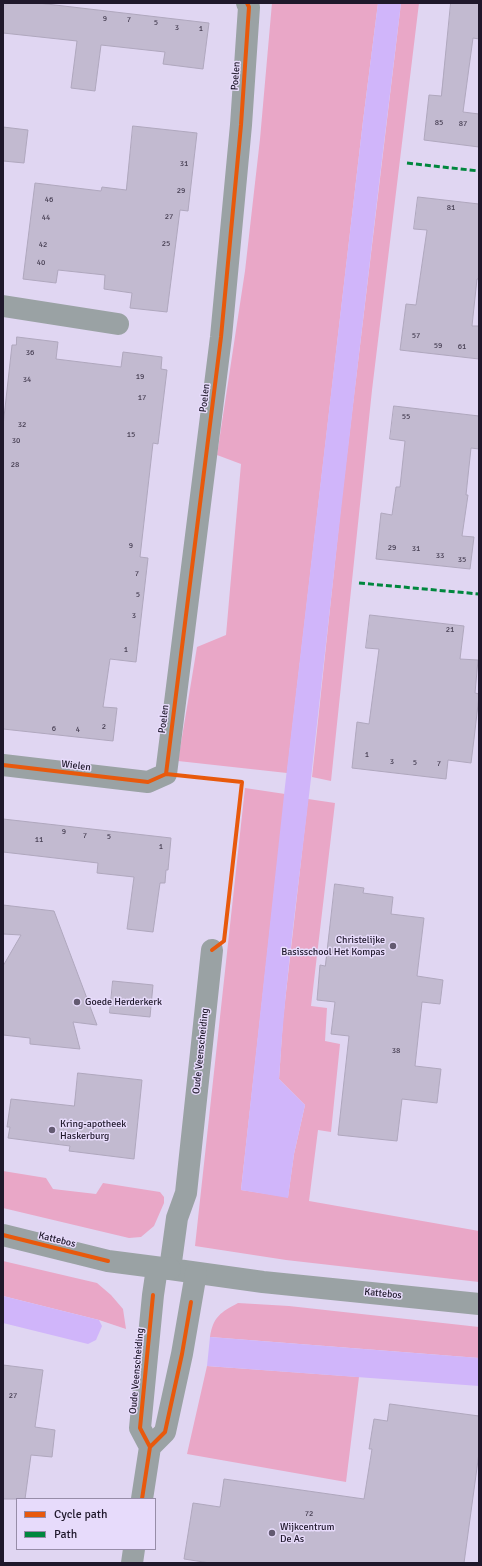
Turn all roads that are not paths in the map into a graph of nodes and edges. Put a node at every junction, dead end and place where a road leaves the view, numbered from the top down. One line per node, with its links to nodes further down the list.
1 (247, 3): 5 (street, Poelen)
2 (3, 306): 3 (street)
3 (118, 324)
4 (3, 765): 5 (street, Wielen)
5 (148, 782)
6 (212, 950): 8 (street, Oude Veenscheiding)
7 (3, 1235): 8 (street, Kattebos)
8 (163, 1268): 9 (street, Kattebos); 11 (street, Oude Veenscheiding)
9 (196, 1274): 10 (street, Kattebos); 11 (street)
10 (479, 1304)
11 (150, 1447): 12 (street)
12 (142, 1498)
13 (134, 1550): 14 (street)
14 (132, 1563)

